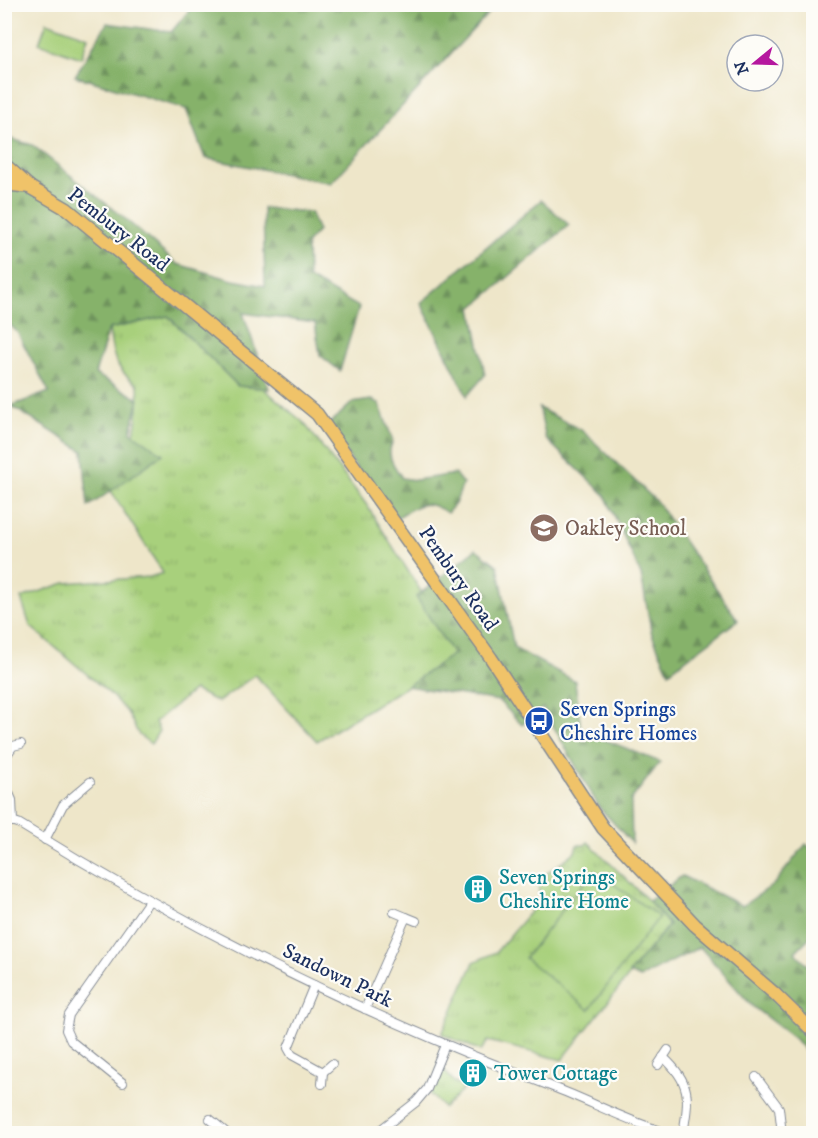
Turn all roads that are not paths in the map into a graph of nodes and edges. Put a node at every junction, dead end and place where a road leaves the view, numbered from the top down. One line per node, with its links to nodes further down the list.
1 (4, 167): 3 (main road, Pembury Road)
2 (4, 184): 3 (main road, Pembury Road)
3 (31, 188): 17 (main road, Pembury Road)
4 (21, 744): 5 (street)
5 (4, 759)
6 (4, 782): 9 (street)
7 (90, 782): 10 (street)
8 (4, 819): 9 (street, Sandown Park)
9 (13, 822): 10 (street, Sandown Park)
10 (45, 840): 11 (street, Sandown Park)
11 (149, 901): 15 (street, Sandown Park); 25 (street)
12 (394, 912): 13 (street)
13 (406, 917): 14 (street); 16 (street)
14 (416, 921)
15 (314, 985): 16 (street, Sandown Park); 23 (street)
16 (365, 1009): 18 (street, Sandown Park)
17 (813, 1032)
18 (445, 1045): 29 (street); 30 (street, Sandown Park)
19 (668, 1050): 20 (street)
20 (663, 1057): 22 (street); 31 (street)
21 (332, 1064): 23 (street)
22 (658, 1065)
23 (323, 1072): 26 (street)
24 (756, 1077): 32 (street)
25 (123, 1083)
26 (322, 1084)
27 (210, 1119): 28 (street)
28 (227, 1133)
29 (375, 1134)
30 (671, 1134)
31 (683, 1134)
32 (782, 1134)

